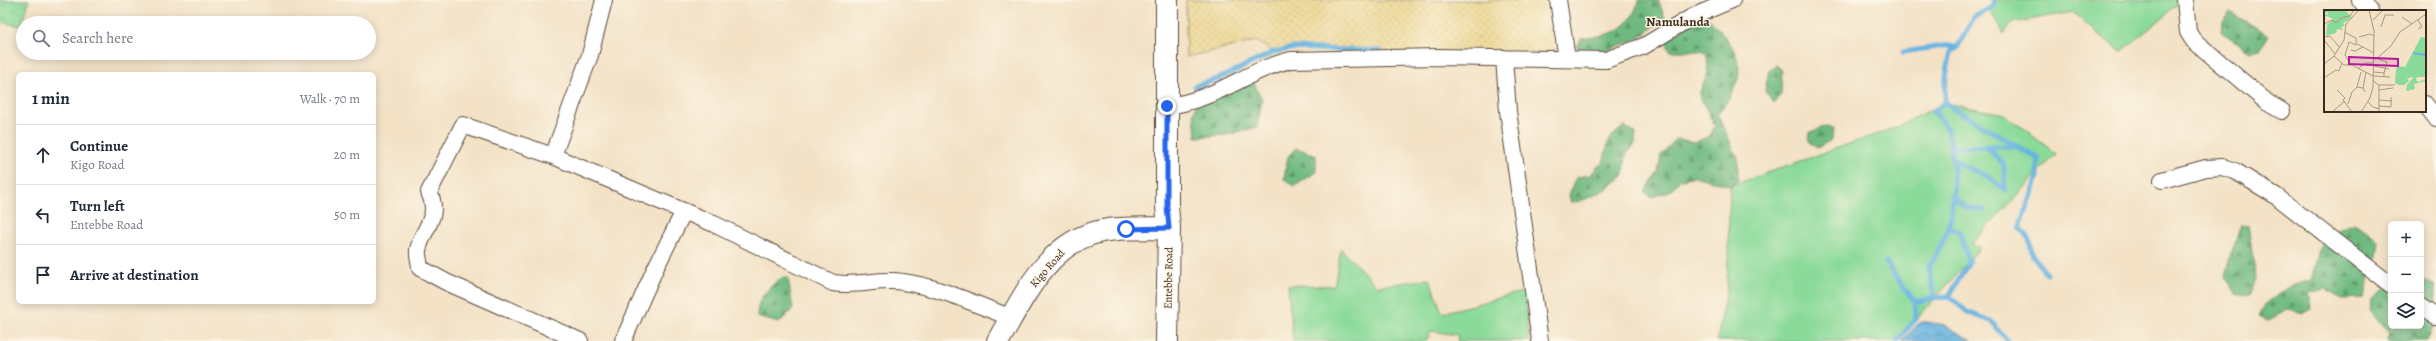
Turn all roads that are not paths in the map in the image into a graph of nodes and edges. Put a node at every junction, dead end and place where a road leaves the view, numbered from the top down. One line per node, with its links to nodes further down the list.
1 (604, 0): 14 (street)
2 (1167, 0): 11 (main road, Entebbe Road)
3 (1558, 0): 9 (street)
4 (1732, 0): 9 (street)
5 (2185, 0): 12 (street)
6 (2360, 0): 7 (street)
7 (2369, 10)
8 (1504, 58): 9 (street); 11 (street); 26 (street)
9 (1567, 59)
10 (2426, 105): 13 (street)
11 (1167, 106): 17 (main road, Entebbe Road)
12 (2282, 111)
13 (2436, 118)
14 (553, 156): 16 (street); 22 (street)
15 (2162, 180): 18 (street)
16 (684, 211): 21 (street); 23 (street)
17 (1169, 228): 21 (main road, Kigo Road); 25 (main road, Entebbe Road)
18 (2388, 283)
19 (2424, 309): 20 (street)
20 (2436, 317)
21 (1012, 318): 24 (main road, Kigo Road)
22 (580, 341)
23 (623, 341)
24 (998, 341)
25 (1167, 341)
26 (1540, 341)

